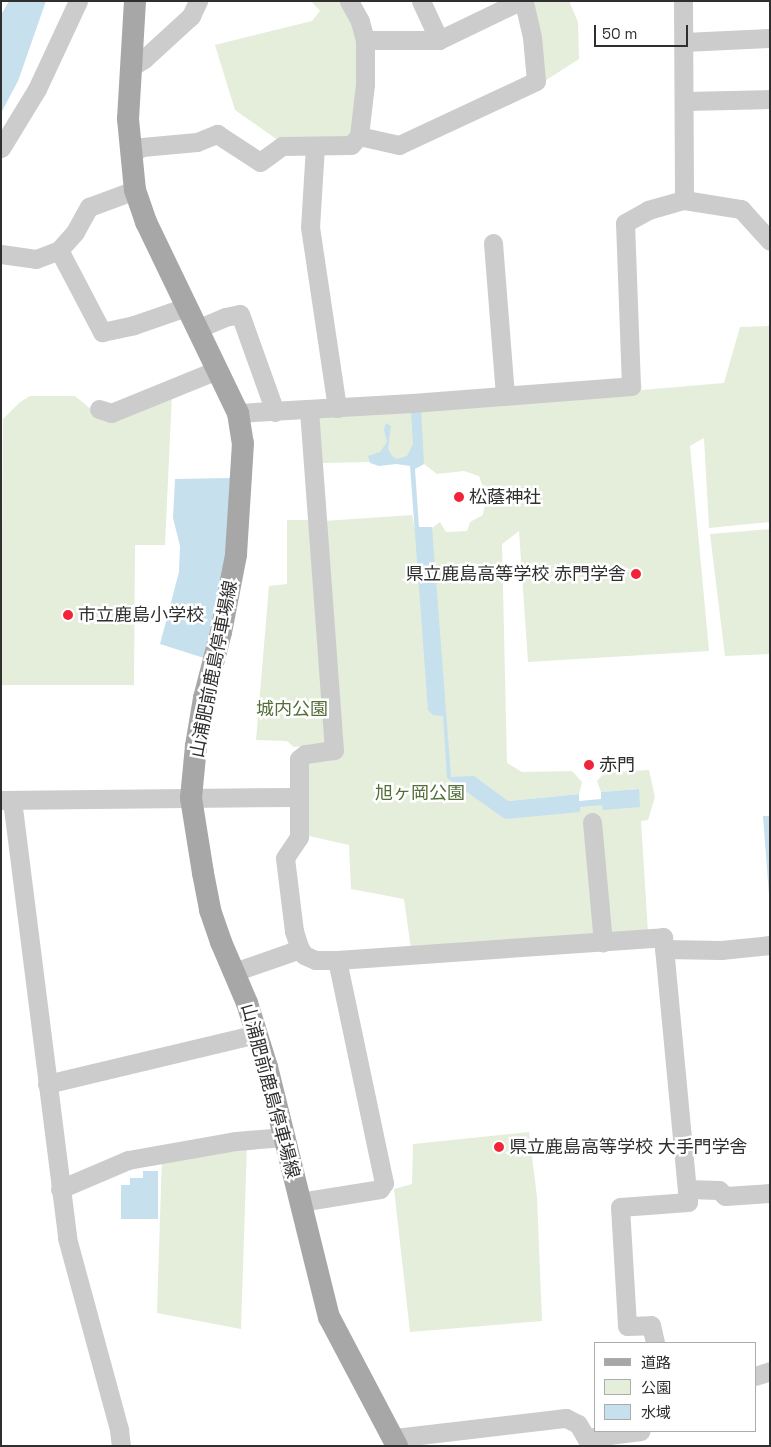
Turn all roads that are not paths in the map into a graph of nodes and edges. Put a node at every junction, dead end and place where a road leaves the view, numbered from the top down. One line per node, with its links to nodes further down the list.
1 (78, 1): 17 (street)
2 (135, 1): 12 (main road, 山浦肥前鹿島停車場線)
3 (198, 1): 12 (street)
4 (349, 1): 9 (street)
5 (421, 1): 10 (street)
6 (683, 1): 11 (street)
7 (518, 2): 10 (street); 15 (street)
8 (770, 38): 11 (street)
9 (365, 40): 10 (street); 15 (street)
10 (439, 40)
11 (684, 42): 14 (street)
12 (130, 68): 18 (main road, 山浦肥前鹿島停車場線)
13 (770, 99): 14 (street)
14 (685, 101): 20 (street)
15 (359, 136): 16 (street)
16 (315, 146): 18 (street); 29 (street)
17 (1, 148)
18 (130, 154): 19 (main road, 山浦肥前鹿島停車場線)
19 (135, 190): 23 (street); 25 (main road, 山浦肥前鹿島停車場線)
20 (684, 200): 21 (street); 28 (street)
21 (770, 241)
22 (493, 243): 28 (street)
23 (59, 250): 24 (street); 25 (street)
24 (1, 254)
25 (186, 306): 26 (main road, 山浦肥前鹿島停車場線)
26 (197, 329): 27 (main road, 山浦肥前鹿島停車場線); 32 (street)
27 (217, 370): 30 (street); 33 (main road, 山浦肥前鹿島停車場線)
28 (504, 396): 29 (street)
29 (337, 408): 31 (street)
30 (99, 409)
31 (309, 410): 32 (street); 34 (street)
32 (274, 412): 33 (street)
33 (238, 413): 35 (main road, 山浦肥前鹿島停車場線)
34 (299, 797): 35 (street); 40 (street)
35 (192, 798): 36 (street); 43 (main road, 山浦肥前鹿島停車場線)
36 (7, 800): 45 (street)
37 (592, 822): 38 (street)
38 (603, 942): 41 (street); 42 (street)
39 (770, 945): 41 (street)
40 (300, 949): 42 (street); 43 (street)
41 (664, 949): 48 (street)
42 (337, 960): 50 (street)
43 (234, 972): 44 (main road, 山浦肥前鹿島停車場線)
44 (257, 1034): 45 (street); 46 (main road, 山浦肥前鹿島停車場線)
45 (47, 1084): 47 (street)
46 (284, 1136): 47 (street); 50 (main road, 山浦肥前鹿島停車場線)
47 (60, 1189): 56 (street)
48 (686, 1189): 49 (street); 51 (street)
49 (770, 1193)
50 (300, 1202): 55 (main road, 山浦肥前鹿島停車場線)
51 (655, 1342)
52 (770, 1372): 53 (street)
53 (756, 1376)
54 (635, 1432): 55 (street)
55 (396, 1442)
56 (121, 1446)

